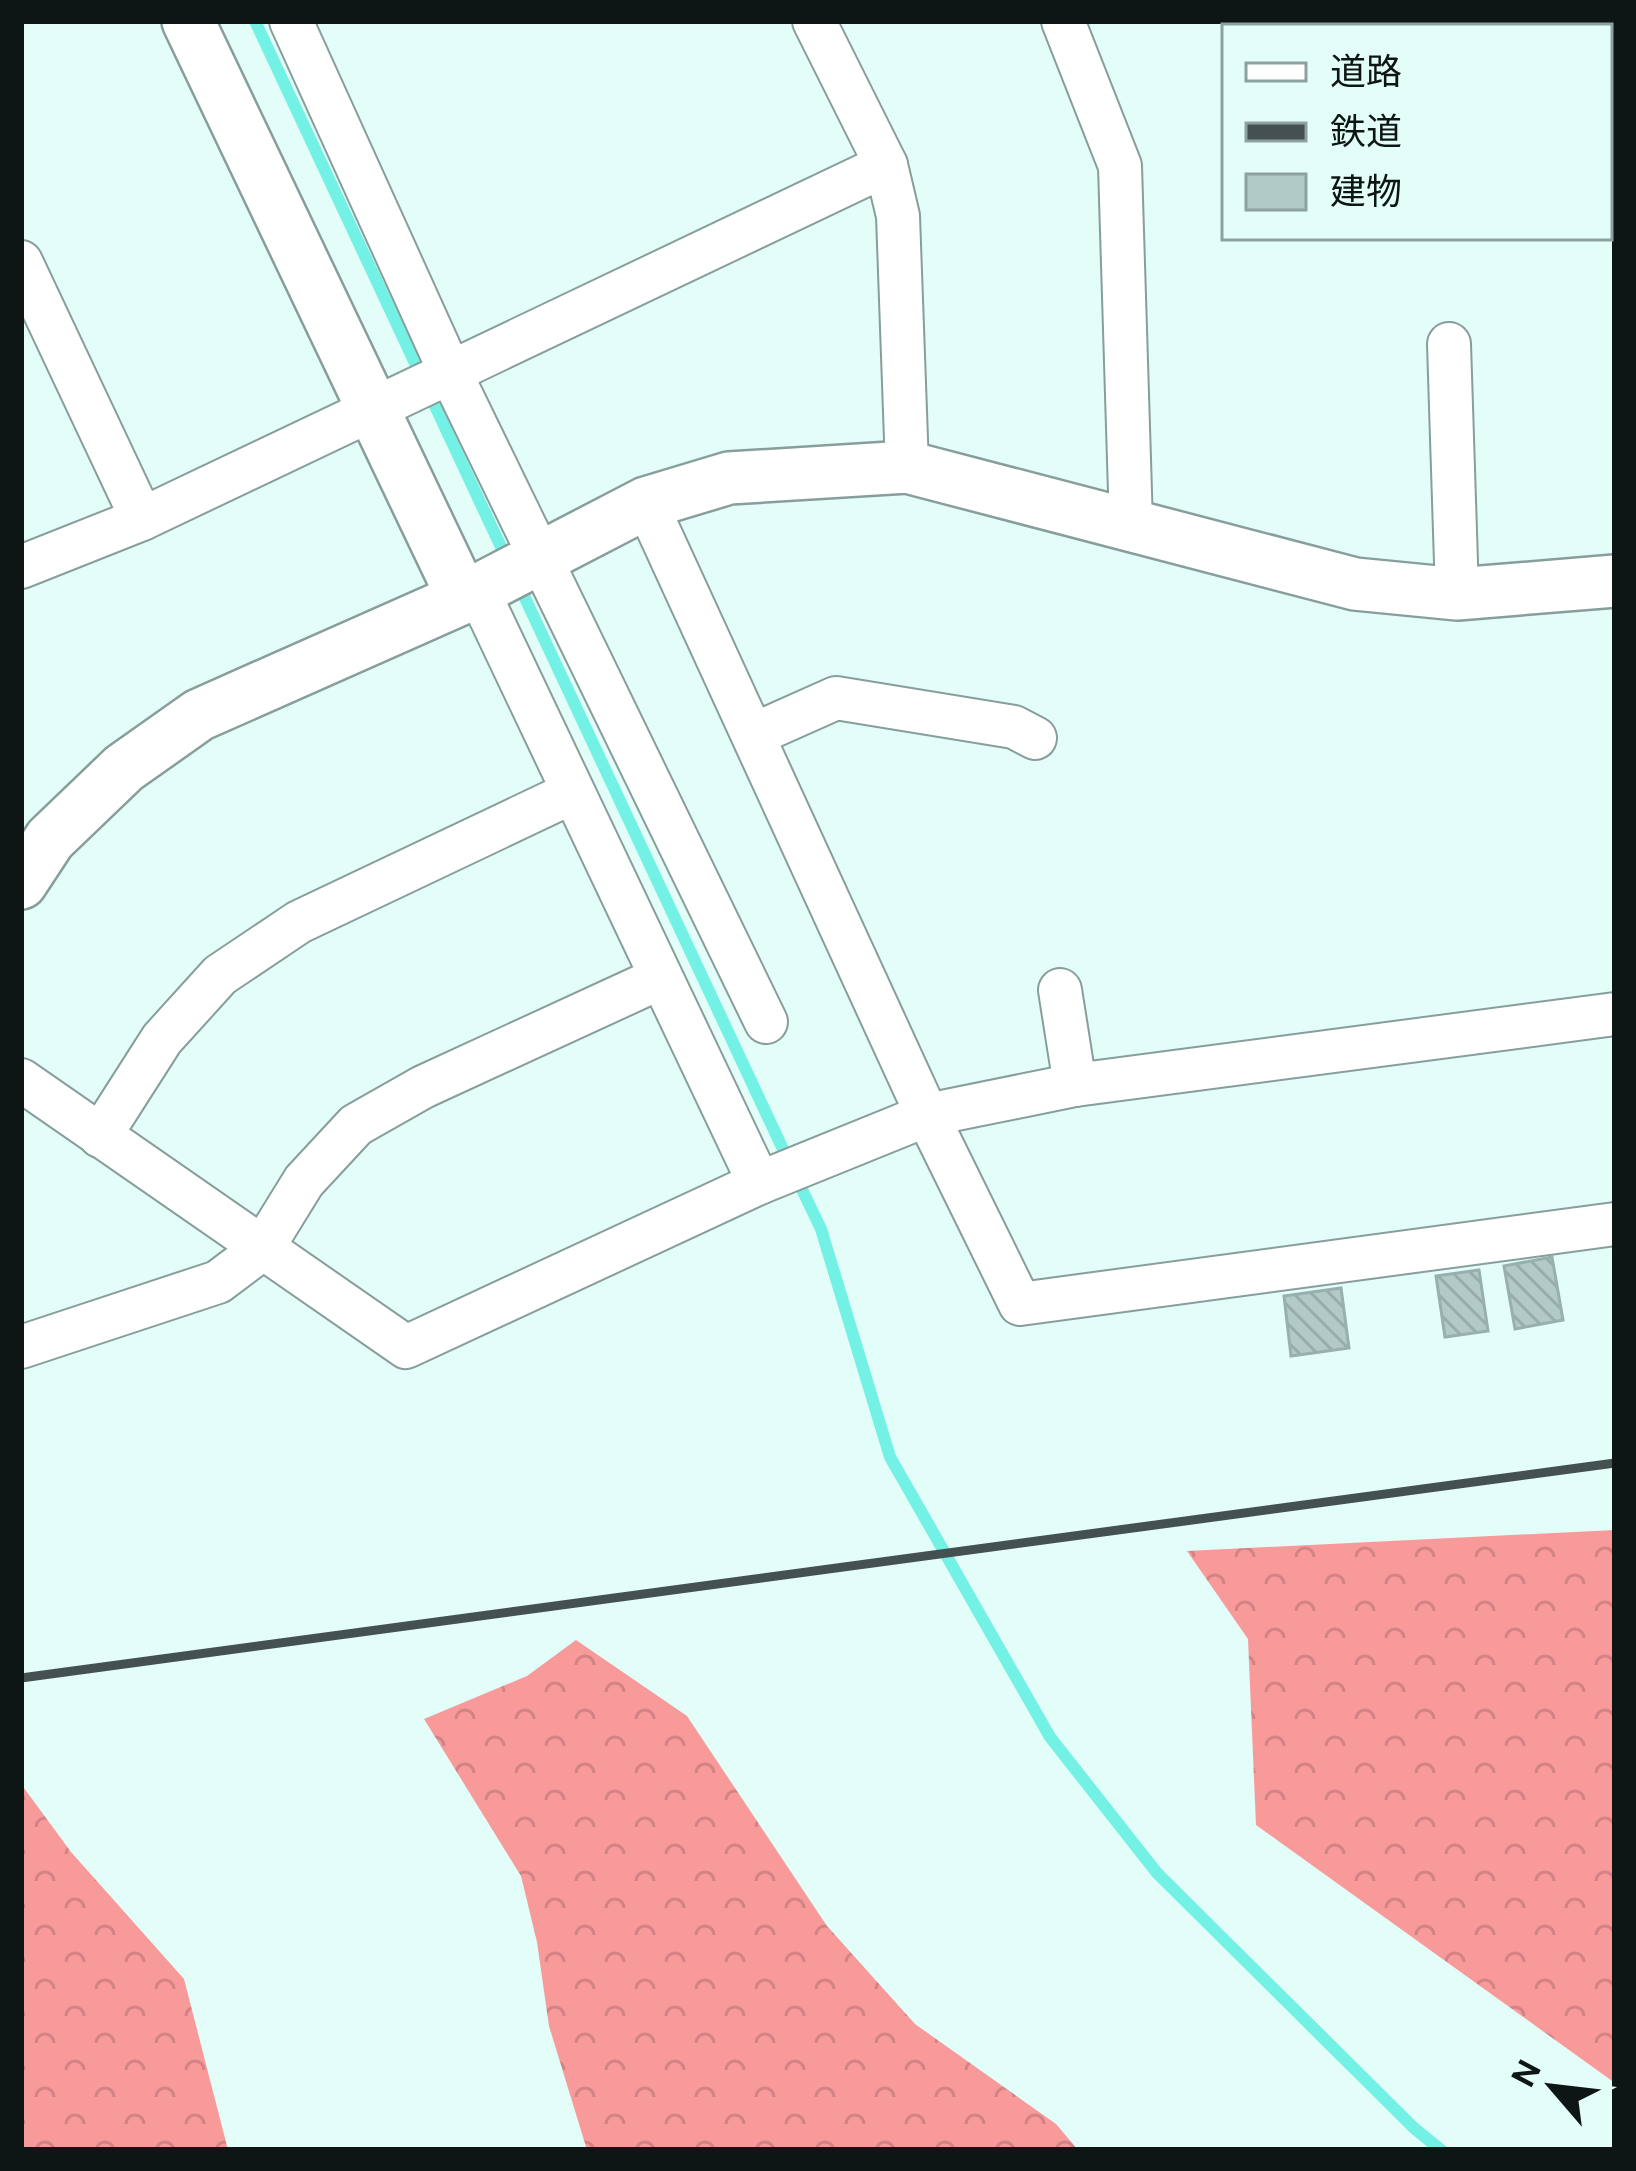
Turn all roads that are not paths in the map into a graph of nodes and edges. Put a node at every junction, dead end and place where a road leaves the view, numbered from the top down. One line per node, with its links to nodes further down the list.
1 (188, 21): 9 (street)
2 (291, 21): 8 (street)
3 (814, 21): 5 (street)
4 (1063, 21): 13 (street)
5 (886, 165): 8 (street); 10 (street)
6 (21, 262): 12 (street)
7 (1449, 344): 18 (street)
8 (450, 372): 9 (street); 14 (street)
9 (372, 409): 12 (street); 17 (street)
10 (907, 467): 11 (street); 13 (street)
11 (646, 503): 14 (street); 19 (street)
12 (142, 519): 15 (street)
13 (1130, 525): 18 (street)
14 (542, 557): 17 (street); 26 (street)
15 (21, 567)
16 (1615, 581): 18 (street)
17 (478, 591): 21 (street); 22 (street)
18 (1457, 595)
19 (753, 735): 20 (street); 29 (street)
20 (1035, 738)
21 (573, 792): 23 (street); 30 (street)
22 (21, 883)
23 (660, 978): 31 (street); 33 (street)
24 (1060, 990): 28 (street)
25 (1615, 1014): 28 (street)
26 (766, 1022)
27 (21, 1080): 30 (street)
28 (1075, 1085): 29 (street)
29 (927, 1115): 31 (street); 32 (street)
30 (100, 1136): 33 (street)
31 (759, 1183): 33 (street)
32 (1615, 1224)
33 (262, 1249): 34 (street)
34 (21, 1347)

